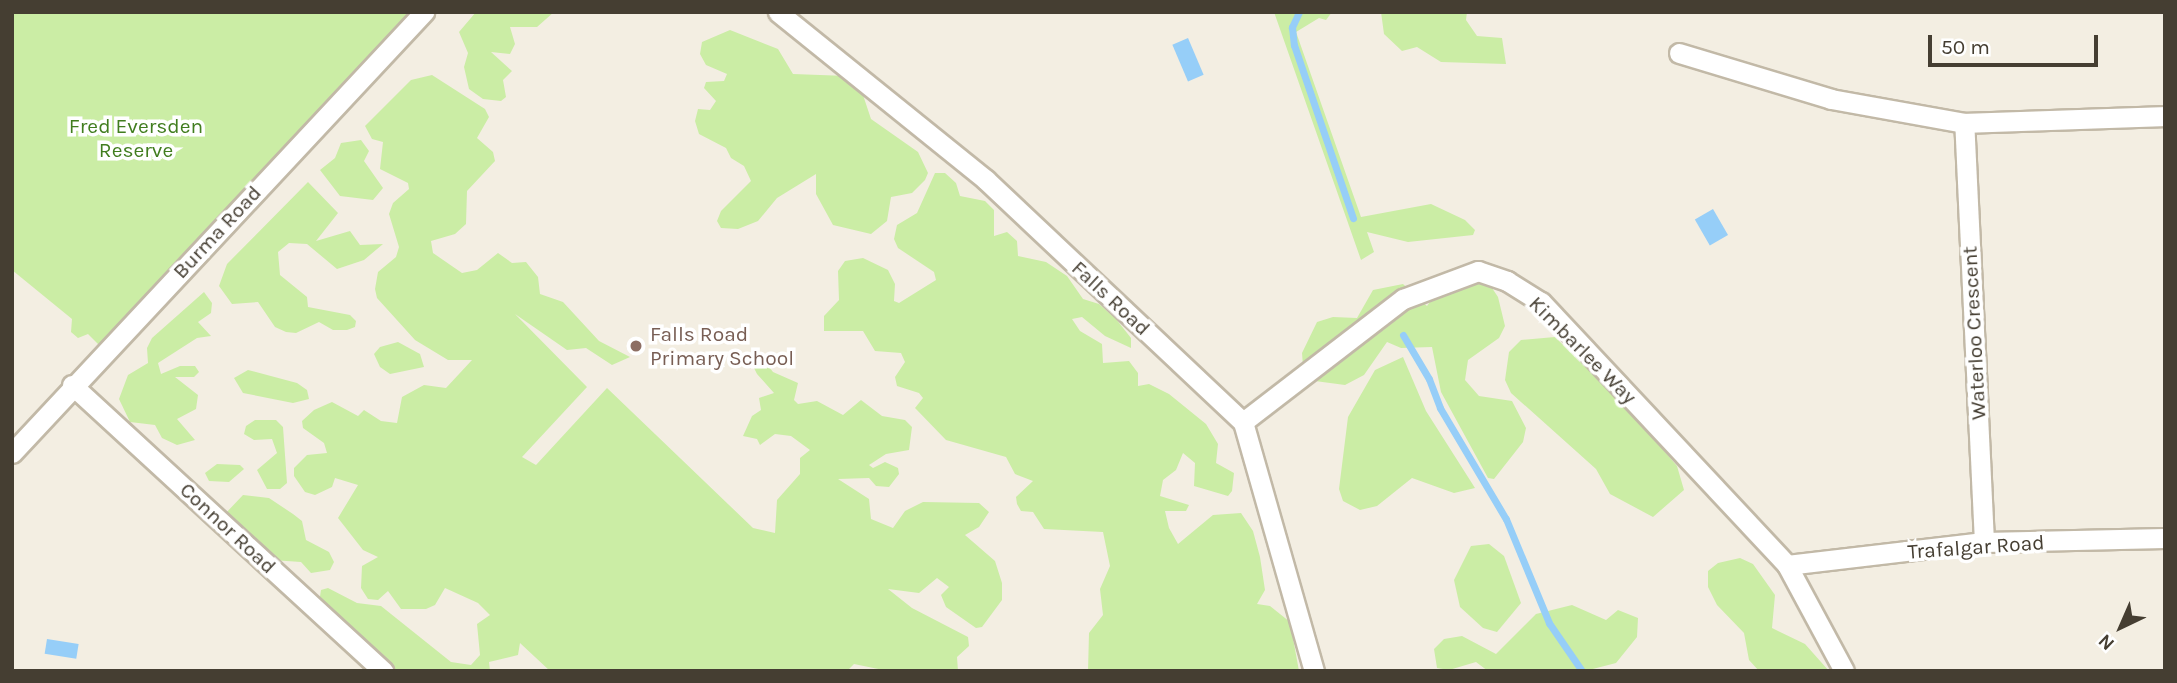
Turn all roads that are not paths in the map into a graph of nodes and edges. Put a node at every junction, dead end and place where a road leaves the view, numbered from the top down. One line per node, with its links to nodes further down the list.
1 (424, 12): 6 (street, Burma Road)
2 (778, 12): 7 (street, Falls Road)
3 (1679, 53): 5 (street)
4 (2165, 116): 5 (street)
5 (1964, 123): 10 (street, Waterloo Crescent)
6 (72, 385): 8 (street, Burma Road); 12 (street, Connor Road)
7 (1243, 422): 11 (street, Kimbarlee Way); 13 (street)
8 (12, 453)
9 (2165, 538): 10 (street, Trafalgar Road)
10 (1984, 542): 11 (street, Trafalgar Road)
11 (1787, 565): 14 (street, Kimbarlee Way)
12 (383, 671)
13 (1314, 671)
14 (1844, 671)

